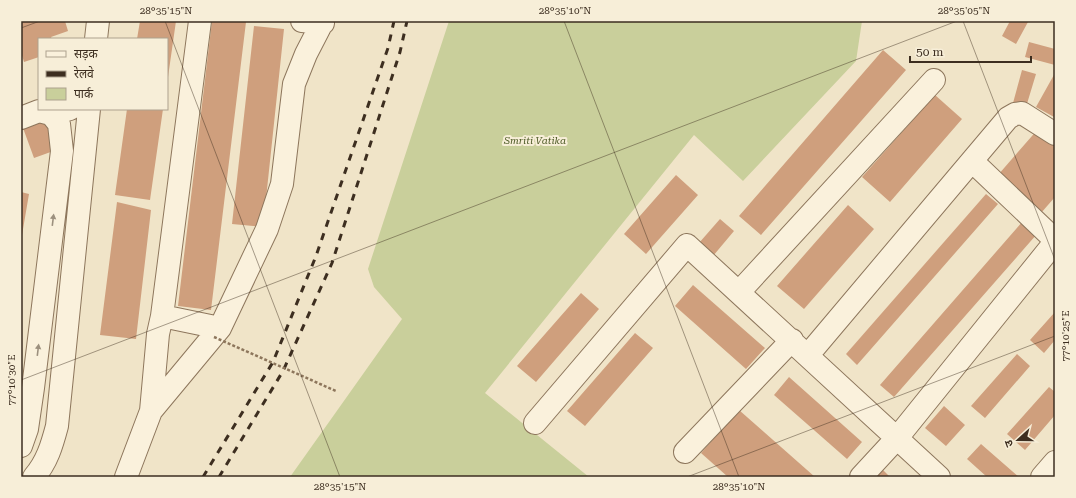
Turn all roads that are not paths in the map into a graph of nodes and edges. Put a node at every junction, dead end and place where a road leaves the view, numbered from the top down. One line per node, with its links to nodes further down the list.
1 (98, 21): 4 (street)
2 (200, 21): 13 (street)
3 (316, 22): 14 (street)
4 (96, 38)
5 (934, 80): 12 (street)
6 (89, 110): 23 (street)
7 (61, 111): 8 (street); 20 (street, one-way to 7)
8 (21, 118)
9 (1055, 134): 10 (street)
10 (972, 161): 11 (street); 16 (street)
11 (1055, 241): 19 (street)
12 (740, 291): 15 (street); 18 (street)
13 (162, 316): 14 (street); 17 (street)
14 (217, 332): 17 (street)
15 (792, 340): 16 (street); 21 (street)
16 (808, 355): 19 (street)
17 (152, 411): 24 (street)
18 (535, 423)
19 (897, 438): 25 (street); 26 (street)
20 (21, 446)
21 (685, 452)
22 (1055, 462): 27 (street)
23 (34, 477)
24 (126, 477)
25 (861, 477)
26 (939, 477)
27 (1042, 477)

